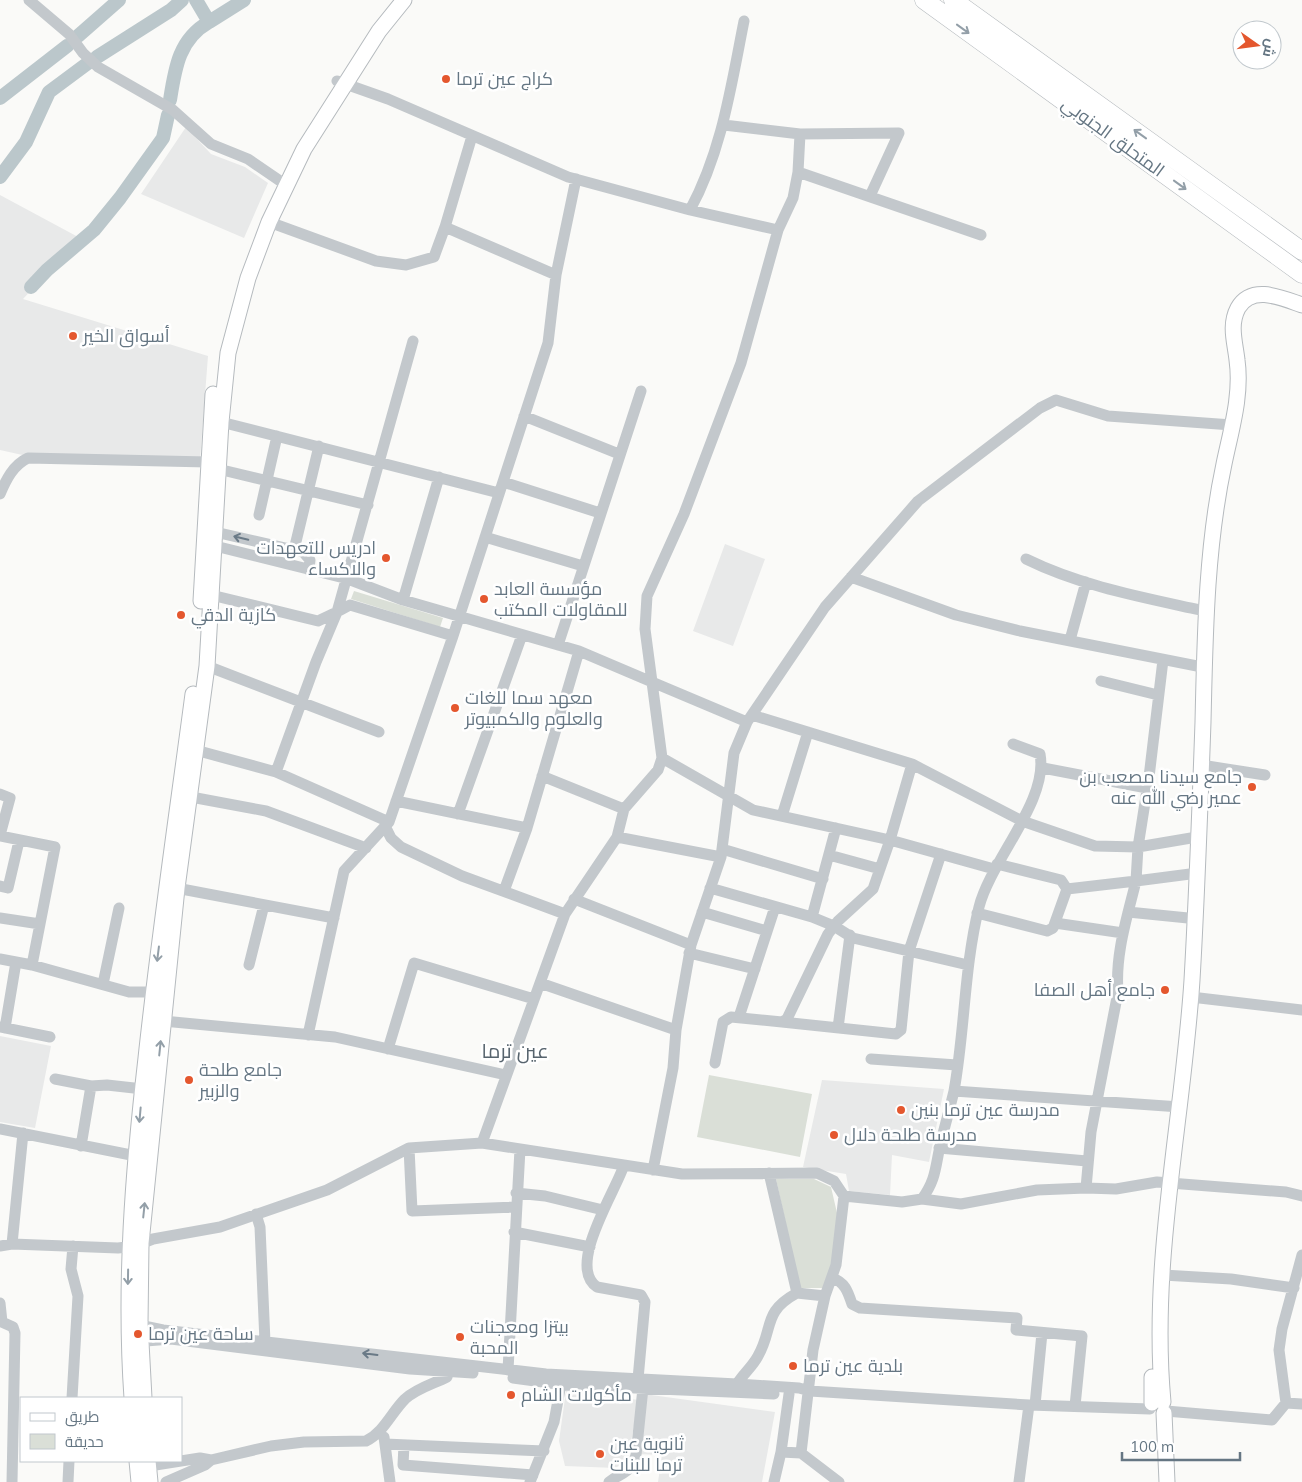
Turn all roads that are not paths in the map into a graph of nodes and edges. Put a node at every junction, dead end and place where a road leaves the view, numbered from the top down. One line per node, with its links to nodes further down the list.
1 (28, 0): 13 (street)
2 (392, 0): 7 (main road)
3 (404, 0): 7 (main road)
4 (924, 0): 21 (highway, المتحلق الجنوبي, one-way to 21)
5 (953, 0): 20 (highway, المتحلق الجنوبي, one-way to 5)
6 (744, 21): 8 (street)
7 (341, 83): 10 (street); 13 (main road)
8 (724, 125): 9 (street); 15 (street)
9 (800, 134): 11 (street); 14 (street)
10 (472, 136): 12 (street); 17 (street)
11 (798, 172): 14 (street); 18 (street)
12 (576, 179): 15 (street); 22 (street)
13 (282, 182): 16 (main road); 33 (main road)
14 (870, 196): 19 (street)
15 (690, 210): 18 (street)
16 (269, 222): 17 (street); 27 (main road)
17 (446, 227): 22 (street)
18 (778, 230): 65 (street)
19 (981, 235)
20 (1302, 251)
21 (1302, 274)
22 (556, 275): 26 (street)
23 (1302, 305): 28 (main road)
24 (413, 341): 32 (street)
25 (640, 391): 31 (street)
26 (524, 416): 31 (street); 36 (street)
27 (221, 422): 29 (street); 33 (main road)
28 (1229, 425): 48 (street); 53 (main road); 75 (main road)
29 (277, 436): 30 (street); 35 (street)
30 (319, 446): 32 (street); 37 (street)
31 (619, 454): 40 (street)
32 (380, 461): 34 (street); 39 (street)
33 (213, 465): 35 (street); 38 (street); 43 (main road)
34 (439, 477): 36 (street); 52 (street)
35 (267, 480): 37 (street); 41 (street)
36 (501, 488): 40 (street); 42 (street)
37 (308, 490): 39 (street); 44 (street)
38 (0, 494)
39 (368, 505): 49 (street)
40 (600, 513): 46 (street)
41 (259, 515)
42 (485, 537): 46 (street); 55 (street)
43 (211, 540): 44 (street, one-way to 43); 47 (street); 51 (main road)
44 (294, 550): 47 (street)
45 (1026, 559): 50 (street)
46 (583, 566): 59 (street)
47 (309, 570): 49 (street)
48 (850, 577): 58 (street); 68 (street)
49 (348, 579): 52 (street); 54 (street)
50 (1086, 582): 53 (street); 58 (street)
51 (207, 594): 54 (street); 62 (main road); 72 (main road)
52 (403, 600): 55 (street)
53 (1200, 610): 63 (main road)
54 (337, 612): 57 (street); 67 (street)
55 (459, 617): 56 (street); 57 (street)
56 (522, 635): 59 (street); 86 (street)
57 (452, 636): 84 (street)
58 (1070, 640): 61 (street)
59 (558, 645): 60 (street)
60 (579, 651): 65 (street); 79 (street)
61 (1163, 660): 63 (street); 66 (street)
62 (207, 666): 67 (street); 72 (main road)
63 (1197, 666): 94 (main road)
64 (1101, 681): 66 (street)
65 (652, 682): 68 (street); 73 (street)
66 (1158, 695): 80 (street)
67 (301, 702): 69 (street); 77 (street)
68 (750, 718): 70 (street); 83 (street)
69 (379, 732)
70 (808, 732): 74 (street); 87 (street)
71 (1013, 744): 76 (street)
72 (192, 749): 77 (street); 82 (main road); 108 (main road)
73 (662, 758): 83 (street); 85 (street)
74 (912, 764): 88 (street); 95 (street)
75 (1202, 765): 78 (street); 141 (main road)
76 (1042, 768): 80 (street); 88 (street)
77 (276, 772): 89 (street)
78 (1265, 775)
79 (542, 776): 85 (street); 90 (street)
80 (1147, 788): 97 (street)
81 (0, 794): 92 (street)
82 (191, 797): 98 (street); 108 (main road)
83 (729, 797): 87 (street); 99 (street)
84 (396, 801): 86 (street); 89 (street)
85 (624, 809): 93 (street)
86 (458, 814): 90 (street)
87 (782, 816): 91 (street)
88 (1022, 821): 97 (street); 102 (street)
89 (387, 824): 98 (street); 111 (street)
90 (527, 828): 111 (street)
91 (836, 828): 95 (street); 101 (street)
92 (0, 836): 96 (street)
93 (617, 837): 99 (street); 112 (street)
94 (1191, 838): 97 (street); 104 (main road)
95 (890, 840): 100 (street); 103 (street)
96 (19, 841): 107 (street); 125 (street)
97 (1138, 847): 106 (street)
98 (366, 848): 122 (street)
99 (721, 853): 105 (street); 109 (street)
100 (941, 854): 102 (street); 131 (street)
101 (830, 856): 103 (street); 105 (street)
102 (995, 866): 110 (street); 118 (street)
103 (880, 869): 126 (street)
104 (1190, 874): 106 (street); 123 (main road)
105 (824, 879): 120 (street)
106 (1136, 882): 110 (street); 117 (street)
107 (0, 886)
108 (172, 887): 113 (street); 140 (main road)
109 (710, 888): 114 (street); 116 (street)
110 (1066, 889): 124 (street)
111 (504, 891): 119 (street)
112 (574, 900): 119 (street); 130 (street)
113 (264, 905): 122 (street); 135 (street)
114 (775, 906): 120 (street); 127 (street)
115 (119, 908): 139 (street)
116 (702, 912): 127 (street); 130 (street)
117 (1128, 912): 123 (street); 128 (street)
118 (978, 913): 124 (street); 136 (street)
119 (565, 914): 138 (street)
120 (812, 916): 126 (street)
121 (0, 918): 125 (street)
122 (334, 918): 150 (street)
123 (1188, 918): 162 (main road)
124 (1054, 923): 128 (street)
125 (40, 924): 134 (street)
126 (834, 926): 129 (street); 146 (street)
127 (767, 931): 137 (street)
128 (1122, 933): 161 (street)
129 (850, 936): 131 (street); 148 (street)
130 (690, 949): 137 (street); 149 (street)
131 (909, 951): 136 (street); 148 (street)
132 (0, 960): 133 (street)
133 (16, 962): 134 (street); 147 (street)
134 (32, 965): 139 (street)
135 (249, 965)
136 (968, 965): 155 (street)
137 (755, 969): 144 (street)
138 (540, 983): 142 (street); 149 (street)
139 (103, 984): 140 (street)
140 (160, 991): 145 (main road); 159 (main road)
141 (1191, 997): 143 (street); 162 (main road)
142 (534, 999): 152 (street); 156 (street)
143 (1302, 1010)
144 (739, 1017): 146 (street); 154 (street)
145 (163, 1021): 150 (street); 186 (main road, one-way to 145)
146 (782, 1022): 148 (street)
147 (3, 1028): 151 (street)
148 (838, 1028)
149 (676, 1030): 173 (street)
150 (308, 1035): 152 (street)
151 (50, 1037)
152 (388, 1049): 156 (street)
153 (871, 1059): 155 (street)
154 (715, 1063)
155 (957, 1065): 160 (street)
156 (506, 1075): 165 (street)
157 (56, 1079): 158 (street)
158 (91, 1086): 159 (street); 166 (street)
159 (143, 1089): 170 (main road, one-way to 170)
160 (954, 1091): 161 (street); 168 (street)
161 (1098, 1101): 162 (street); 171 (street)
162 (1176, 1107): 175 (main road)
163 (0, 1129): 164 (street)
164 (23, 1133): 166 (street); 185 (street)
165 (482, 1143): 167 (street); 169 (street)
166 (81, 1146): 170 (street)
167 (409, 1148): 181 (street); 183 (street)
168 (939, 1148): 171 (street); 180 (street)
169 (520, 1149): 172 (street); 177 (street)
170 (136, 1156): 186 (main road)
171 (1087, 1161): 176 (street)
172 (624, 1165): 173 (street); 182 (street)
173 (653, 1170): 174 (street)
174 (769, 1173): 178 (street); 193 (street)
175 (1168, 1182): 176 (street); 179 (street); 190 (main road); 200 (main road)
176 (1086, 1188): 180 (street)
177 (516, 1193): 181 (street); 182 (street)
178 (844, 1196): 180 (street); 191 (street)
179 (1302, 1196)
180 (922, 1199)
181 (516, 1207): 184 (street)
182 (603, 1210): 188 (street)
183 (256, 1214): 186 (street); 199 (street)
184 (514, 1232): 188 (street); 203 (street)
185 (6, 1245): 187 (street)
186 (135, 1245): 187 (street); 196 (main road)
187 (73, 1246): 209 (street)
188 (590, 1247): 204 (street)
189 (1302, 1256): 192 (street)
190 (1163, 1275): 192 (street); 200 (main road)
191 (832, 1278): 194 (street); 197 (street)
192 (1294, 1288): 212 (street)
193 (797, 1293): 194 (street); 206 (street)
194 (825, 1296): 207 (street)
195 (0, 1303): 217 (street)
196 (134, 1325): 198 (main road); 199 (street)
197 (1042, 1332): 214 (street); 215 (street)
198 (134, 1341): 201 (street); 210 (main road); 211 (main road)
199 (265, 1342): 201 (street, one-way to 199)
200 (1156, 1356): 216 (main road)
201 (422, 1365): 202 (street)
202 (450, 1367): 203 (street); 205 (street); 218 (street)
203 (508, 1370): 204 (street)
204 (640, 1383): 205 (street); 206 (street); 208 (street); 229 (street)
205 (560, 1384): 221 (street)
206 (737, 1384): 207 (street)
207 (810, 1391): 208 (street); 214 (street); 223 (street)
208 (789, 1394): 222 (street)
209 (72, 1397)
210 (132, 1397)
211 (144, 1397)
212 (1286, 1403): 213 (street); 216 (street)
213 (1302, 1404)
214 (1032, 1405): 215 (street); 238 (street)
215 (1075, 1406): 216 (street)
216 (1158, 1409): 239 (main road); 240 (main road)
217 (17, 1427): 230 (street)
218 (383, 1428): 219 (street); 225 (street)
219 (385, 1444): 220 (street); 235 (street)
220 (404, 1445): 221 (street); 228 (street)
221 (544, 1451): 228 (street)
222 (782, 1452): 223 (street); 236 (street)
223 (801, 1453): 237 (street)
224 (182, 1460): 225 (street)
225 (211, 1460): 234 (street)
226 (69, 1462): 231 (street)
227 (145, 1463): 232 (main road); 233 (main road)
228 (532, 1479)
229 (619, 1480)
230 (12, 1482)
231 (68, 1482)
232 (139, 1482)
233 (150, 1482)
234 (166, 1482)
235 (390, 1482)
236 (774, 1482)
237 (839, 1482)
238 (1019, 1482)
239 (1161, 1482)
240 (1167, 1482)

